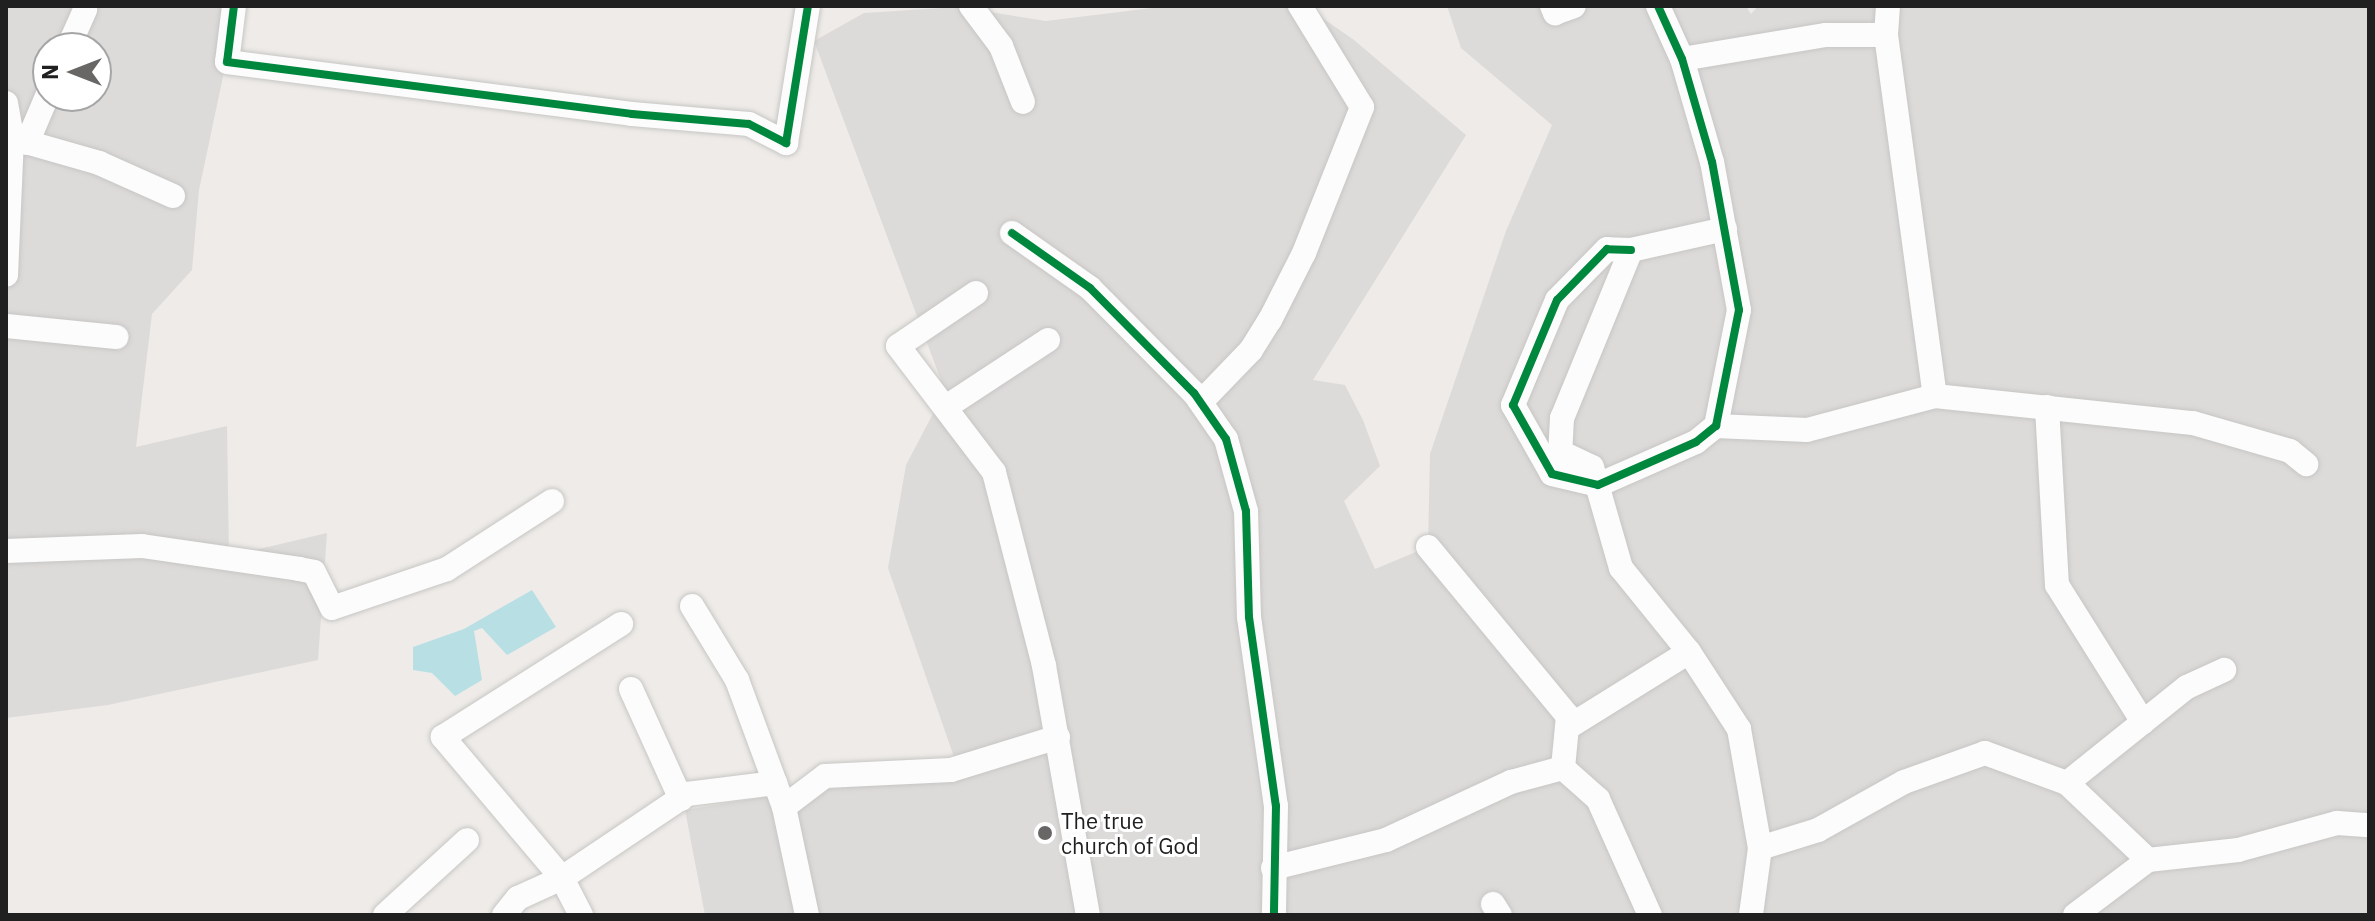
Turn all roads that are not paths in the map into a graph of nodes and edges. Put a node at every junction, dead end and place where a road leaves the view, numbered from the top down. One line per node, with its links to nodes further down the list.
1 (234, 6): 2 (street)
2 (808, 6)
3 (971, 6): 13 (street)
4 (1300, 6): 28 (street)
5 (1552, 6): 6 (street)
6 (1574, 6)
7 (1658, 6): 12 (street)
8 (1888, 6): 11 (street)
9 (85, 10): 10 (street)
10 (75, 32)
11 (1886, 35): 12 (street); 27 (street)
12 (1682, 59): 19 (street)
13 (1023, 102)
14 (6, 103): 16 (street)
15 (37, 112): 16 (street)
16 (20, 140): 17 (street); 18 (street)
17 (173, 196)
18 (8, 207): 22 (street)
19 (1725, 229): 21 (street); 31 (street)
20 (1012, 233): 28 (street)
21 (1631, 250): 33 (street); 33 (street)
22 (6, 275)
23 (976, 293): 29 (street)
24 (6, 326): 25 (street)
25 (116, 337)
26 (1048, 340): 29 (street)
27 (1935, 396): 30 (street); 31 (street)
28 (1201, 402): 54 (street)
29 (946, 407): 44 (street)
30 (2047, 407): 32 (street); 42 (street)
31 (1716, 426): 33 (street)
32 (2306, 464)
33 (1598, 485): 39 (street)
34 (552, 501): 36 (street)
35 (1428, 547): 43 (street)
36 (6, 551)
37 (692, 606): 46 (street)
38 (621, 624): 55 (street)
39 (1689, 652): 43 (street); 52 (street)
40 (2224, 670): 42 (street)
41 (631, 689): 48 (street)
42 (2143, 722): 47 (street)
43 (1570, 726): 45 (street)
44 (1058, 737): 49 (street); 60 (street)
45 (1563, 768): 54 (street); 62 (street)
46 (775, 783): 48 (street); 49 (street)
47 (2067, 783): 52 (street); 53 (street)
48 (681, 799): 55 (street)
49 (784, 807): 59 (street)
50 (2369, 825): 53 (street)
51 (467, 840): 56 (street)
52 (1760, 848): 63 (street)
53 (2148, 860): 64 (street)
54 (1273, 868): 61 (street)
55 (562, 878): 57 (street); 58 (street)
56 (385, 915)
57 (504, 915)
58 (581, 915)
59 (807, 915)
60 (1088, 915)
61 (1274, 915)
62 (1650, 915)
63 (1751, 915)
64 (2075, 915)

